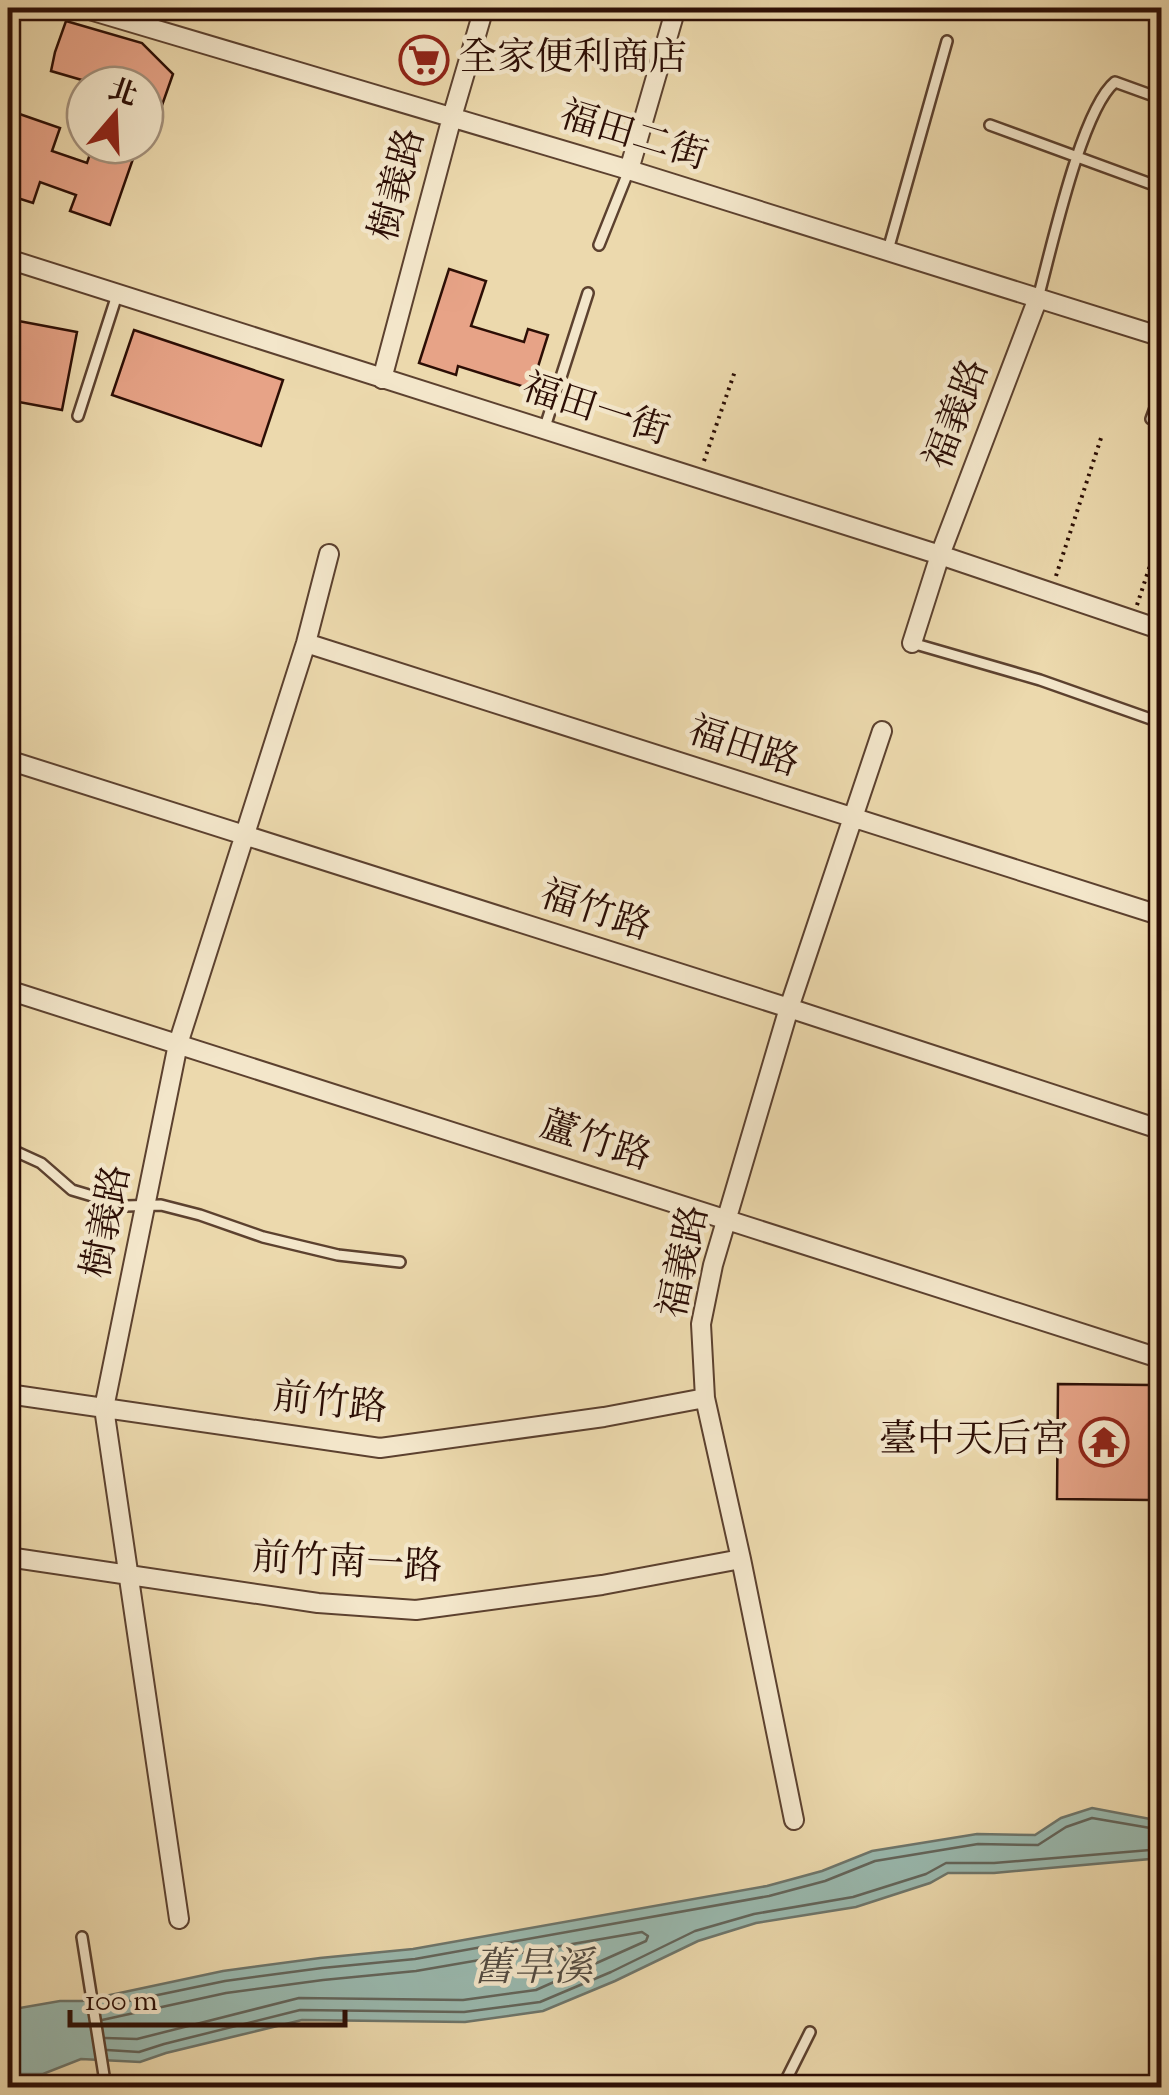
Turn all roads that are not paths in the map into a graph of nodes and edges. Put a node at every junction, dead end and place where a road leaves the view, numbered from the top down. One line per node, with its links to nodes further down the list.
1 (83, 8): 6 (street, 福田二街)
2 (484, 8): 6 (street, 樹義路)
3 (676, 8): 9 (street)
4 (947, 41): 12 (lane)
5 (1162, 100): 8 (lane)
6 (452, 118): 9 (street, 福田二街); 18 (street, 樹義路)
7 (990, 125): 8 (lane)
8 (1076, 157): 10 (lane); 16 (lane)
9 (629, 170): 11 (lane); 12 (street, 福田二街)
10 (1162, 188)
11 (600, 245)
12 (887, 252): 16 (street, 福田二街)
13 (8, 259): 15 (street, 福田一街)
14 (588, 293): 22 (lane)
15 (118, 294): 18 (street, 福田一街); 20 (lane)
16 (1038, 298): 17 (street, 福田二街); 24 (street, 福義路)
17 (1162, 337)
18 (382, 379): 22 (street, 福田一街)
19 (1162, 389): 21 (lane)
20 (78, 416)
21 (1151, 419)
22 (544, 430): 24 (street, 福田一街)
23 (329, 554): 27 (street, 樹義路)
24 (940, 556): 25 (street, 福田一街); 26 (street, 福義路)
25 (1162, 630)
26 (912, 643): 28 (lane)
27 (306, 644): 31 (street, 福田路); 32 (street, 樹義路)
28 (1162, 723)
29 (882, 731): 31 (street, 福義路)
30 (8, 760): 32 (street, 福竹路)
31 (852, 818): 33 (street, 福田路); 35 (street, 福義路)
32 (243, 836): 35 (street, 福竹路); 36 (street, 樹義路)
33 (1162, 916)
34 (8, 990): 36 (street, 蘆竹路)
35 (789, 1008): 37 (street, 福竹路); 40 (street, 福義路)
36 (178, 1044): 39 (street, 樹義路); 40 (street, 蘆竹路)
37 (1162, 1130)
38 (8, 1148): 39 (lane)
39 (145, 1206): 41 (lane); 45 (street, 樹義路)
40 (726, 1219): 42 (street, 蘆竹路); 44 (street, 福義路)
41 (400, 1262)
42 (1162, 1359)
43 (8, 1394): 45 (street, 前竹路)
44 (705, 1398): 45 (street, 前竹路); 47 (street, 福義路)
45 (104, 1408): 48 (street, 樹義路)
46 (8, 1556): 48 (street, 前竹南一路)
47 (741, 1559): 48 (street, 前竹南一路); 49 (street, 福義路)
48 (127, 1575): 50 (street, 樹義路)
49 (794, 1820)
50 (179, 1920)
51 (82, 1937): 53 (lane)
52 (810, 2032): 54 (lane)
53 (106, 2088)
54 (782, 2088)

